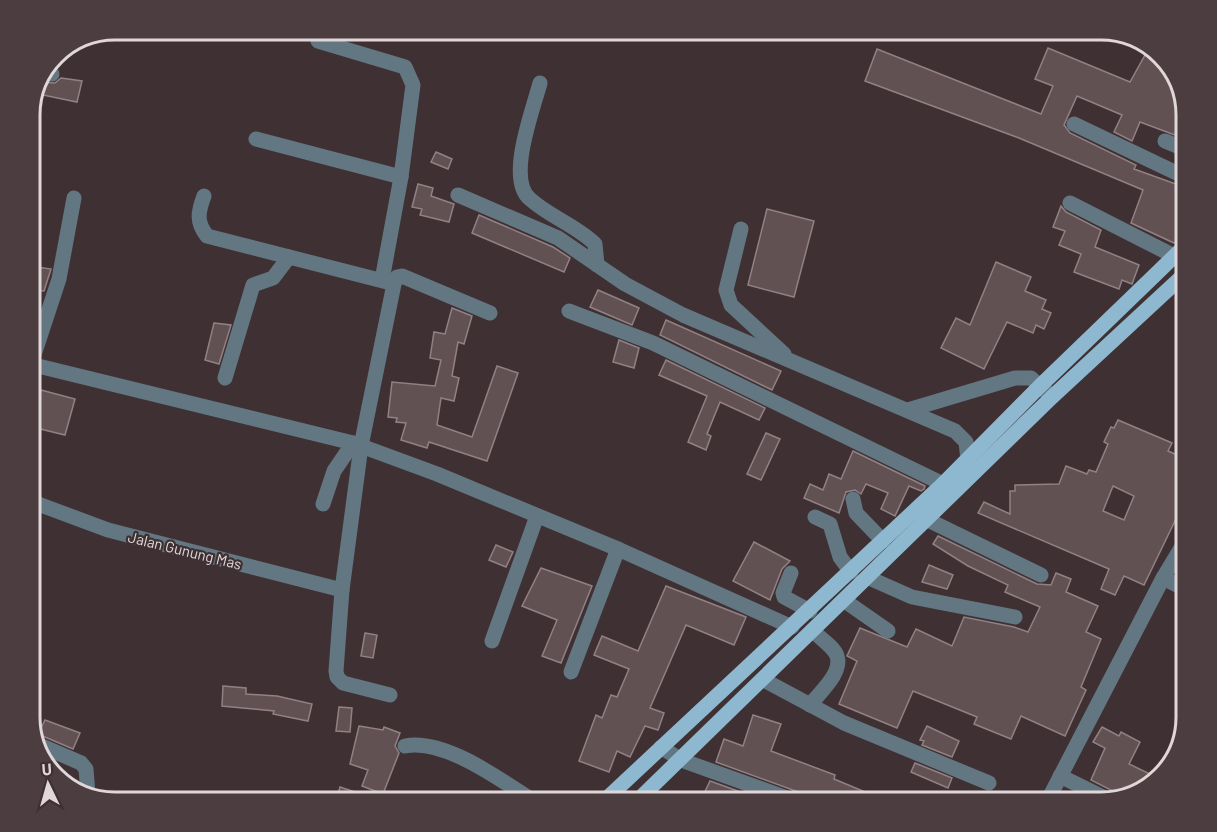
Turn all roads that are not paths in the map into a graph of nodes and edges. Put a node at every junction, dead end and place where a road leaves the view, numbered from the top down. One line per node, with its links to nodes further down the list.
1 (318, 41): 8 (street)
2 (540, 83): 16 (street)
3 (1074, 124): 7 (street)
4 (256, 139): 8 (street)
5 (1165, 141): 6 (street)
6 (1176, 146)
7 (1176, 173)
8 (401, 177): 17 (street)
9 (204, 195): 15 (street)
10 (458, 195): 16 (street)
11 (74, 198): 21 (street)
12 (1070, 203): 14 (street)
13 (741, 229): 22 (street)
14 (1174, 256): 25 (main road)
15 (290, 257): 17 (street); 24 (street)
16 (597, 265): 22 (street)
17 (388, 282): 20 (street); 28 (street)
18 (1176, 282): 26 (main road)
19 (569, 311): 30 (street)
20 (489, 313)
21 (41, 334)
22 (791, 360): 27 (street)
23 (41, 366): 28 (street)
24 (225, 378)
25 (1039, 387): 26 (street); 27 (street); 29 (main road)
26 (1052, 398): 36 (main road)
27 (908, 410): 29 (street)
28 (357, 444): 32 (street); 34 (street); 46 (street)
29 (968, 460): 30 (main road)
30 (943, 484): 37 (main road)
31 (853, 498): 37 (street)
32 (323, 504)
33 (41, 505): 46 (street, Jalan Gunung Mas)
34 (537, 516): 38 (street); 54 (street)
35 (814, 517): 40 (street)
36 (928, 520): 42 (street); 43 (main road)
37 (883, 541): 40 (main road)
38 (618, 549): 51 (street); 55 (street)
39 (1176, 556): 44 (street)
40 (851, 572): 48 (main road)
41 (791, 573): 48 (street)
42 (1041, 575)
43 (868, 578): 47 (main road); 50 (street)
44 (1163, 578): 45 (street); 63 (street)
45 (1176, 584)
46 (342, 590): 57 (street)
47 (844, 601): 49 (main road); 53 (street)
48 (815, 606): 49 (main road); 51 (main road)
49 (833, 612): 52 (main road)
50 (1015, 617)
51 (792, 627): 60 (main road)
52 (813, 631): 56 (main road); 58 (street)
53 (888, 631)
54 (492, 641)
55 (571, 672)
56 (764, 680): 58 (street); 62 (main road)
57 (390, 695)
58 (810, 705): 64 (street)
59 (405, 746): 66 (street)
60 (661, 747): 62 (street); 67 (main road)
61 (48, 749): 65 (street)
62 (681, 760): 68 (main road); 69 (street)
63 (1060, 776): 70 (street); 71 (street)
64 (988, 783)
65 (87, 786)
66 (519, 792)
67 (614, 792)
68 (647, 792)
69 (770, 792)
70 (1052, 792)
71 (1093, 792)

